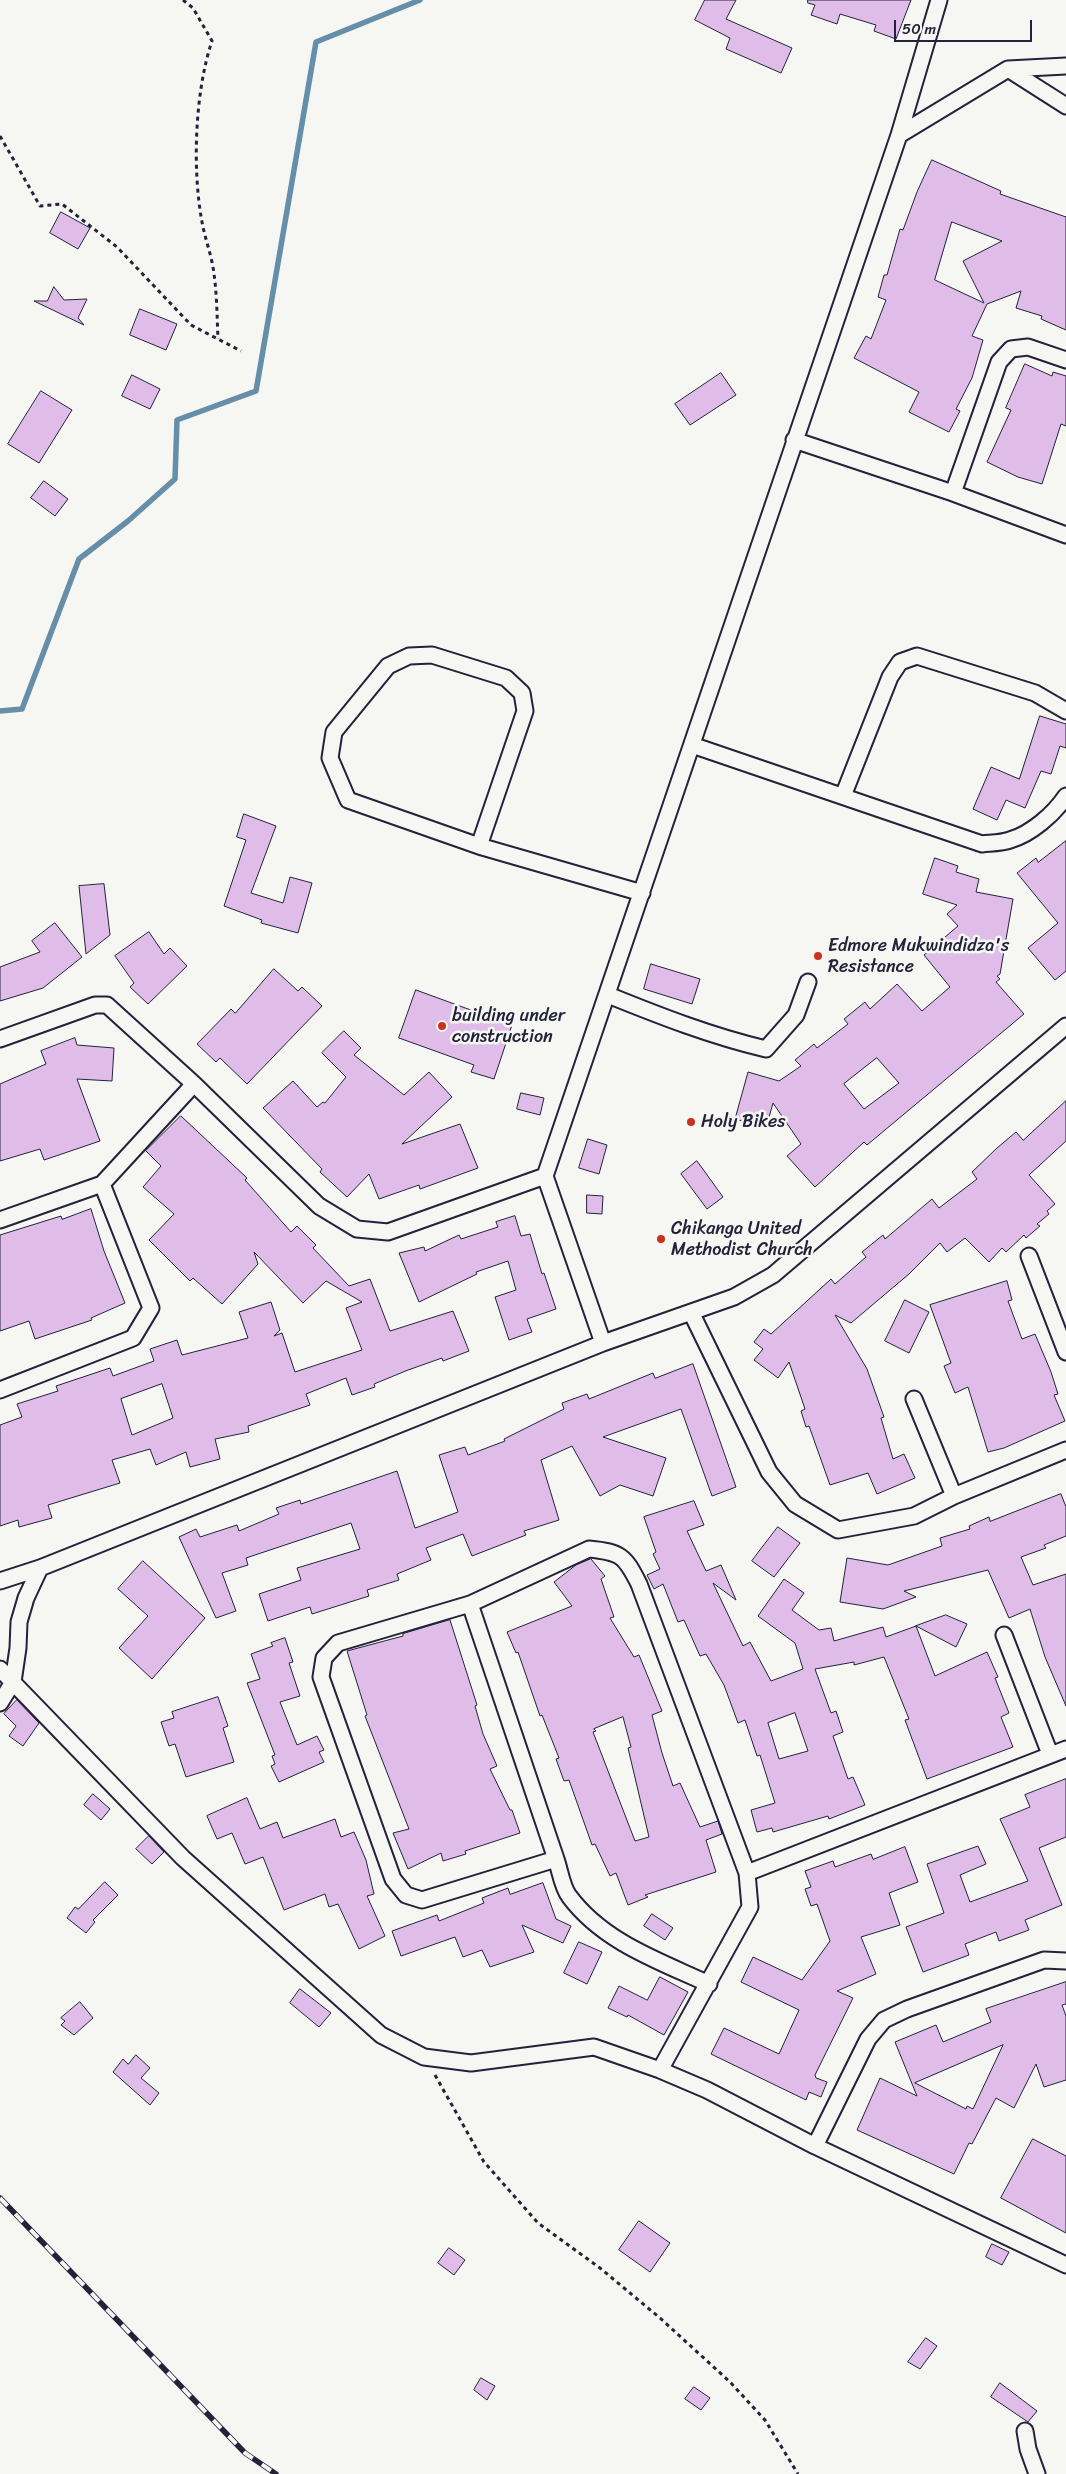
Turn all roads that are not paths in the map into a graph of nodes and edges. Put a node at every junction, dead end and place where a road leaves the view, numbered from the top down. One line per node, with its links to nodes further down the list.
1 (939, 0): 5 (street)
2 (1066, 66): 3 (street)
3 (1008, 69): 4 (street); 5 (street)
4 (1066, 106)
5 (899, 135): 7 (street)
6 (1066, 360): 8 (street)
7 (794, 440): 8 (street); 11 (street)
8 (953, 493): 9 (street)
9 (1066, 535)
10 (1066, 711): 12 (street)
11 (692, 745): 12 (street); 15 (street)
12 (843, 796): 13 (street)
13 (1066, 796)
14 (479, 846): 14 (street); 15 (street)
15 (642, 893): 17 (street)
16 (808, 982): 17 (street)
17 (608, 995): 21 (street)
18 (1066, 1026): 25 (street)
19 (0, 1039): 20 (street)
20 (194, 1084): 21 (street); 22 (street)
21 (545, 1176): 26 (street)
22 (102, 1184): 23 (street); 28 (street)
23 (0, 1220)
24 (1029, 1256): 27 (street)
25 (691, 1312): 26 (street); 31 (street)
26 (604, 1343): 32 (street)
27 (1066, 1352)
28 (0, 1390)
29 (914, 1399): 31 (street)
30 (1066, 1450): 31 (street)
31 (954, 1496)
32 (40, 1568): 33 (street); 37 (street)
33 (0, 1580)
34 (470, 1604): 41 (street); 41 (street); 42 (street)
35 (1004, 1635): 40 (street)
36 (0, 1669): 37 (street)
37 (13, 1682): 38 (street); 45 (street)
38 (0, 1703)
39 (1066, 1749): 40 (street)
40 (1050, 1754): 42 (street)
41 (556, 1860): 44 (street)
42 (747, 1873): 44 (street)
43 (1066, 1961): 46 (street)
44 (708, 1984): 45 (street)
45 (660, 2070): 46 (street)
46 (815, 2146): 47 (street)
47 (1066, 2265)
48 (1025, 2431): 49 (street)
49 (1037, 2474)

